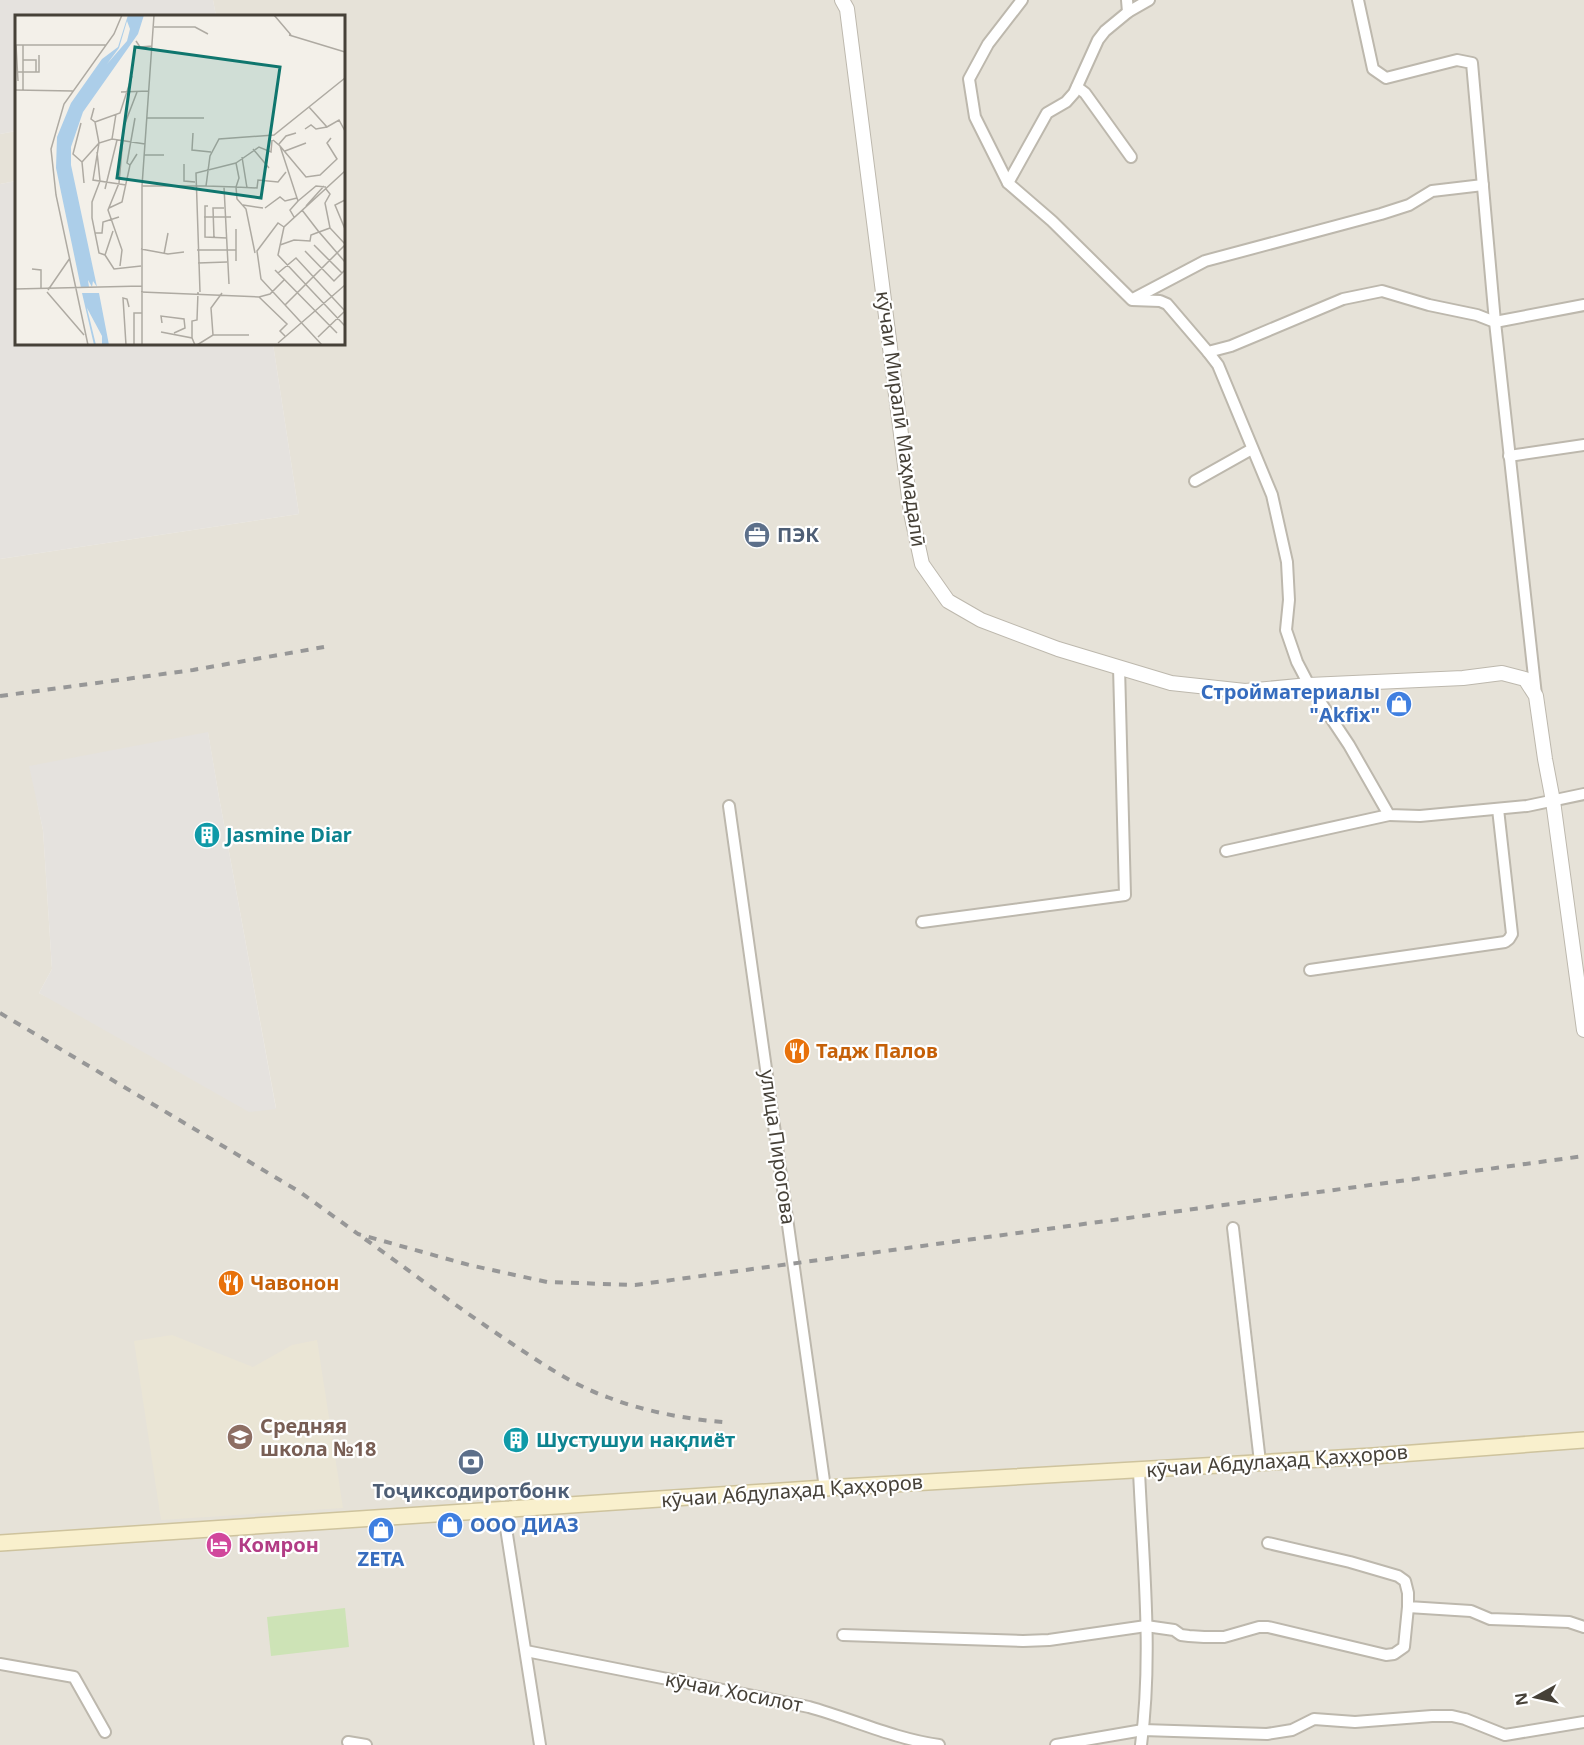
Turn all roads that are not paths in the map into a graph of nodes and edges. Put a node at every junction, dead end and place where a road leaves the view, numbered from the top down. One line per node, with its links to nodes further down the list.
1 (1022, 0): 9 (street)
2 (1127, 0): 6 (street)
3 (1149, 0): 6 (street)
4 (1359, 0): 10 (street)
5 (846, 3): 19 (street, кӯчаи Миралӣ Маҳмадалӣ)
6 (1128, 12): 7 (street)
7 (1077, 87): 8 (street); 9 (street)
8 (1131, 157)
9 (1008, 183): 11 (street)
10 (1483, 185): 11 (street); 13 (street)
11 (1132, 300): 14 (street)
12 (1584, 305): 13 (street)
13 (1495, 322): 14 (street); 17 (street)
14 (1208, 352): 16 (street)
15 (1584, 445): 17 (street)
16 (1252, 449): 18 (street); 20 (street)
17 (1509, 456): 21 (street)
18 (1195, 481)
19 (1119, 667): 20 (street, кӯчаи Миралӣ Маҳмадалӣ); 28 (street)
20 (1309, 685): 21 (street, кӯчаи Миралӣ Маҳмадалӣ); 26 (street)
21 (1536, 696): 23 (street)
22 (1584, 795): 23 (street)
23 (1553, 801): 25 (street); 30 (street)
24 (729, 806): 35 (street, улица Пирогова)
25 (1498, 809): 26 (street); 29 (street)
26 (1389, 815): 27 (street)
27 (1226, 850)
28 (922, 922)
29 (1310, 970)
30 (1584, 1030)
31 (1233, 1228): 33 (street)
32 (1584, 1440): 33 (main road, кӯчаи Абдулаҳад Қаҳҳоров)
33 (1260, 1462): 34 (main road, кӯчаи Абдулаҳад Қаҳҳоров)
34 (1139, 1471): 35 (main road, кӯчаи Абдулаҳад Қаҳҳоров); 40 (street)
35 (825, 1488): 36 (main road, кӯчаи Абдулаҳад Қаҳҳоров)
36 (503, 1509): 37 (main road, кӯчаи Абдулаҳад Қаҳҳоров); 43 (street)
37 (0, 1543)
38 (1268, 1543): 39 (street)
39 (1408, 1607): 40 (street); 41 (street)
40 (1146, 1626): 42 (street); 46 (street)
41 (1584, 1628)
42 (843, 1635)
43 (526, 1651): 50 (street); 51 (street, кӯчаи Хосилот)
44 (0, 1664): 47 (street)
45 (1584, 1722): 46 (street)
46 (1143, 1730): 52 (street); 53 (street)
47 (105, 1732)
48 (348, 1742): 49 (street)
49 (366, 1745)
50 (540, 1745)
51 (939, 1745)
52 (1056, 1745)
53 (1141, 1745)

